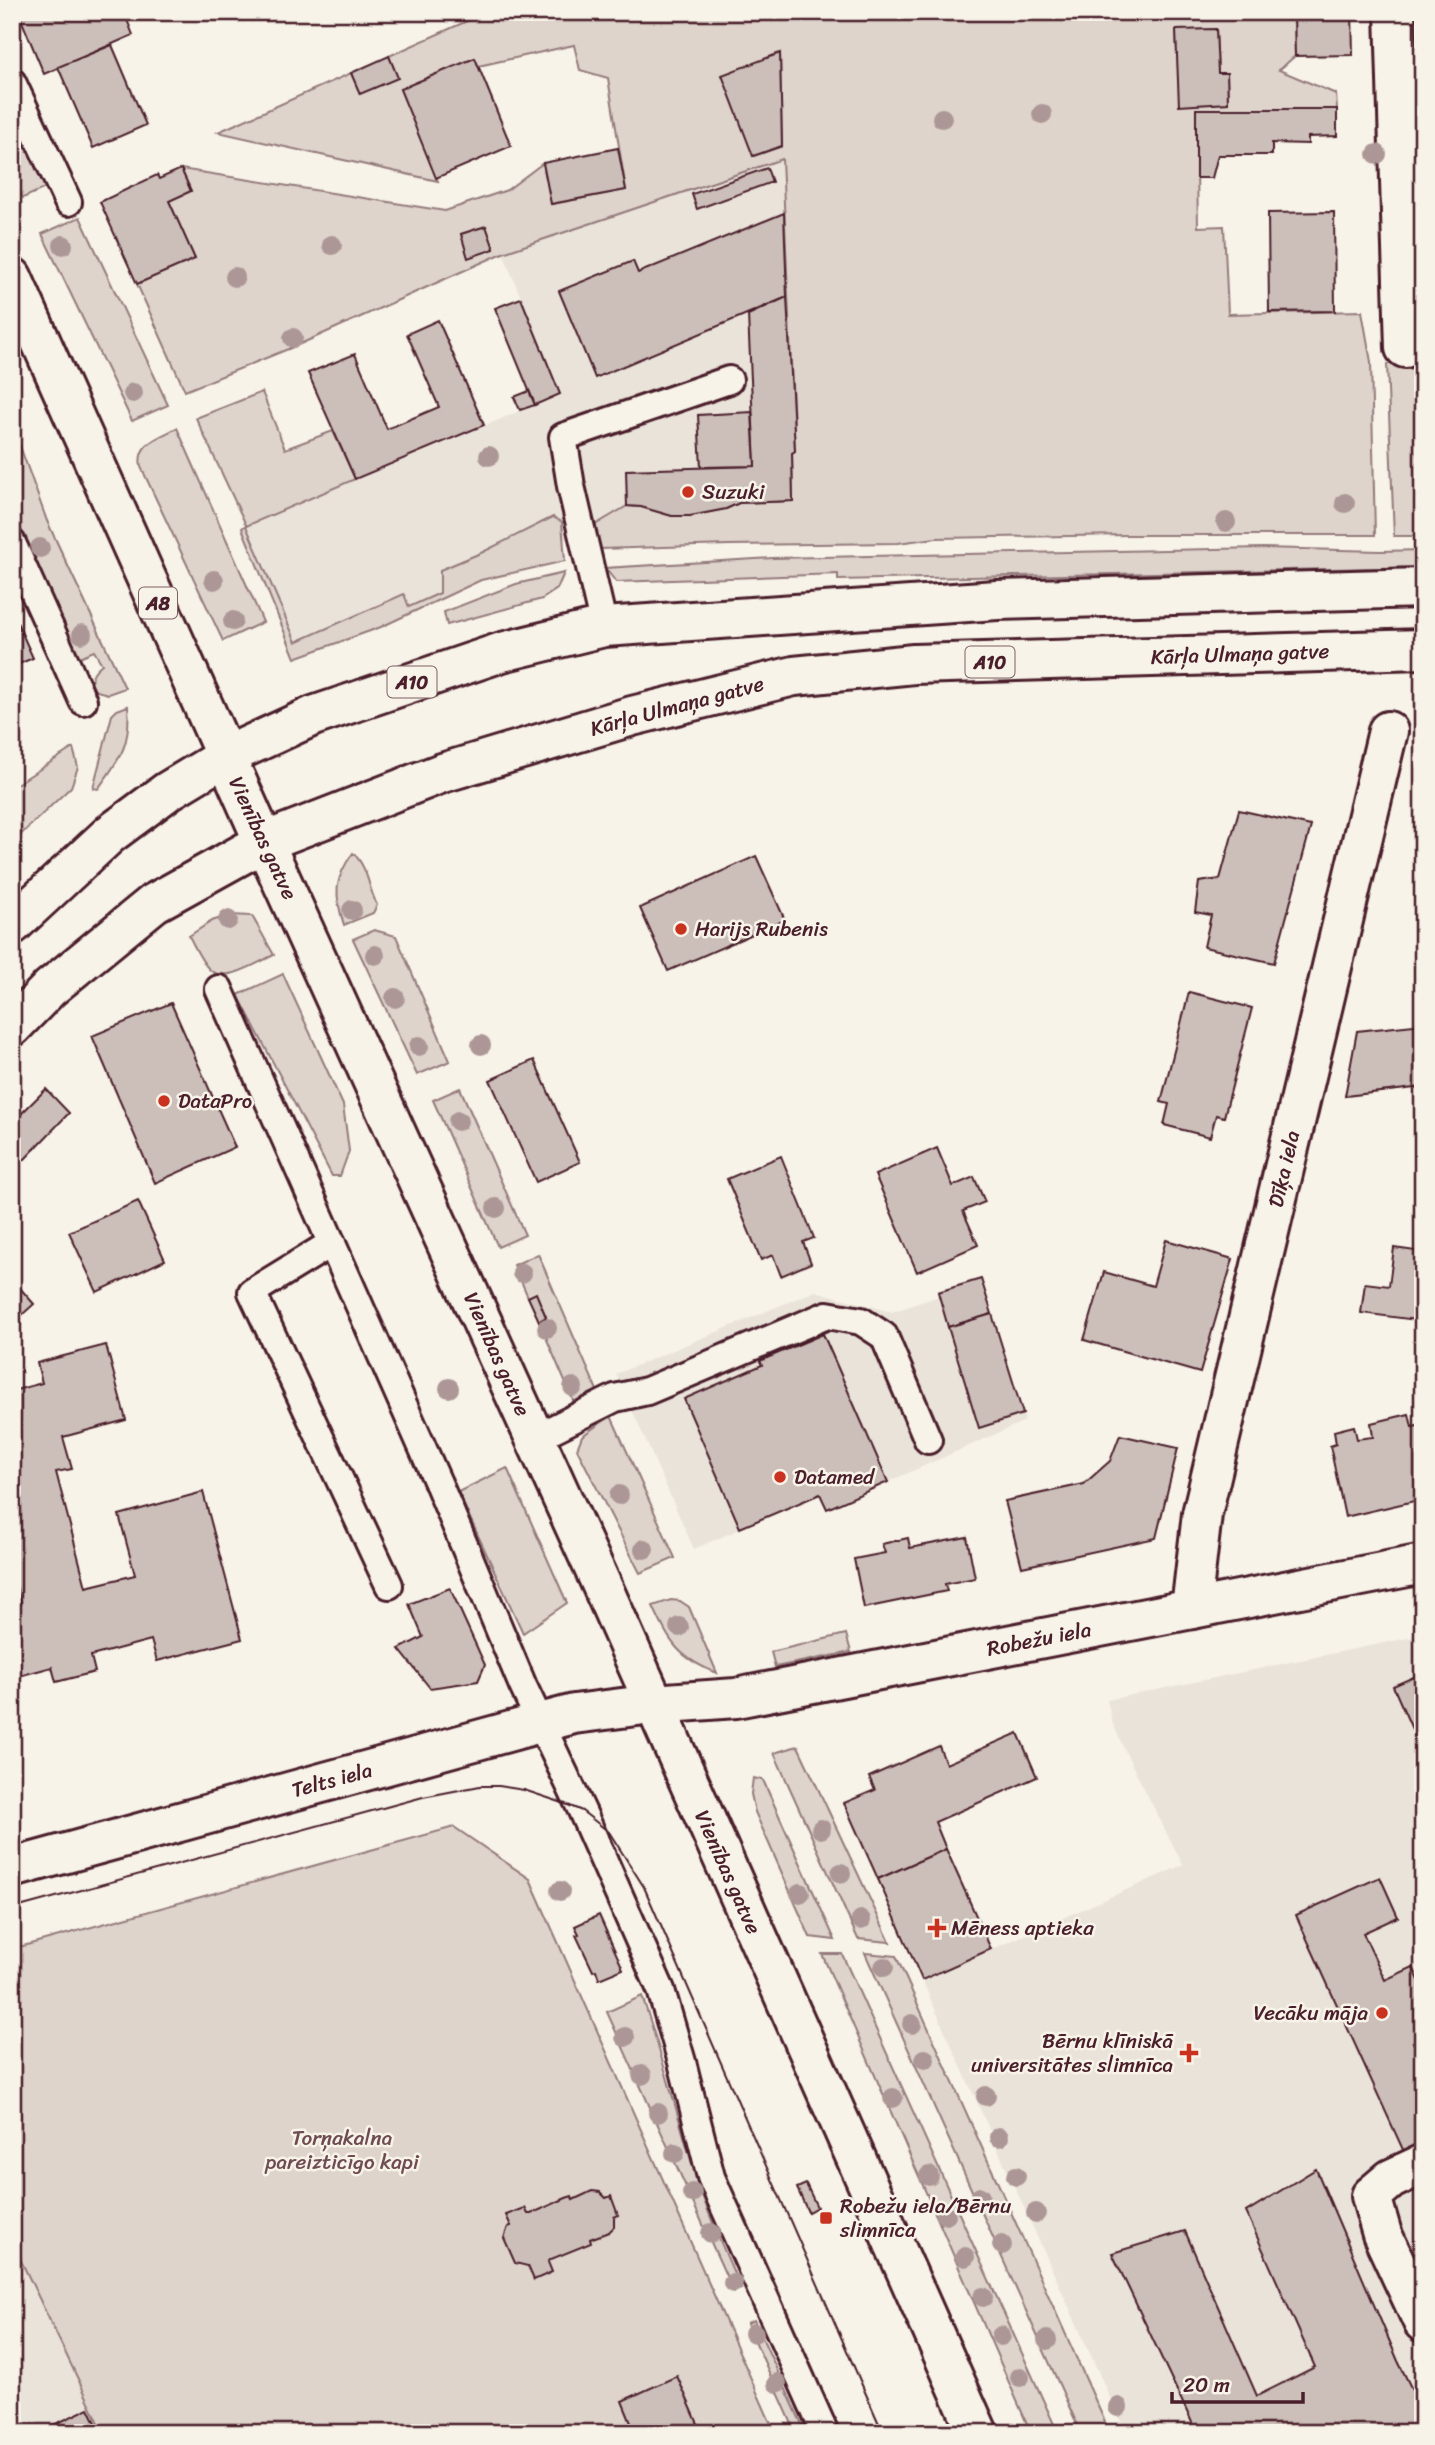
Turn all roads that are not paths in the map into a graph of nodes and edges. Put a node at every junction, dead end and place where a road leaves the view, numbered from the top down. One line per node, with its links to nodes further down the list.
1 (1395, 12): 5 (main road)
2 (12, 82): 3 (lane)
3 (68, 202)
4 (12, 277): 13 (main road, Vienības gatve / A8)
5 (1405, 348)
6 (729, 380): 9 (lane)
7 (12, 543): 11 (lane)
8 (1423, 588): 9 (main road, A10)
9 (604, 627): 13 (main road, A10)
10 (1423, 649): 14 (main road, Kārļa Ulmaņa gatve / A10)
11 (83, 701)
12 (1388, 731): 23 (main road, Dīķa iela)
13 (226, 756): 14 (main road, Vienības gatve / A8); 15 (main road)
14 (264, 842): 17 (main road, Kārļa Ulmaņa gatve); 19 (main road, Vienības gatve)
15 (18, 916)
16 (219, 989): 18 (lane)
17 (12, 1027)
18 (332, 1243): 22 (lane); 25 (lane)
19 (535, 1438): 20 (lane); 24 (main road, Vienības gatve)
20 (928, 1440)
21 (1423, 1564): 23 (main road, Robežu iela)
22 (389, 1585)
23 (1191, 1609): 24 (main road, Robežu iela)
24 (653, 1704): 25 (main road, Telts iela); 30 (main road, Vienības gatve)
25 (540, 1723): 26 (main road, Telts iela); 29 (lane)
26 (12, 1868)
27 (1423, 2164): 28 (main road)
28 (1423, 2322)
29 (825, 2433)
30 (978, 2433)

